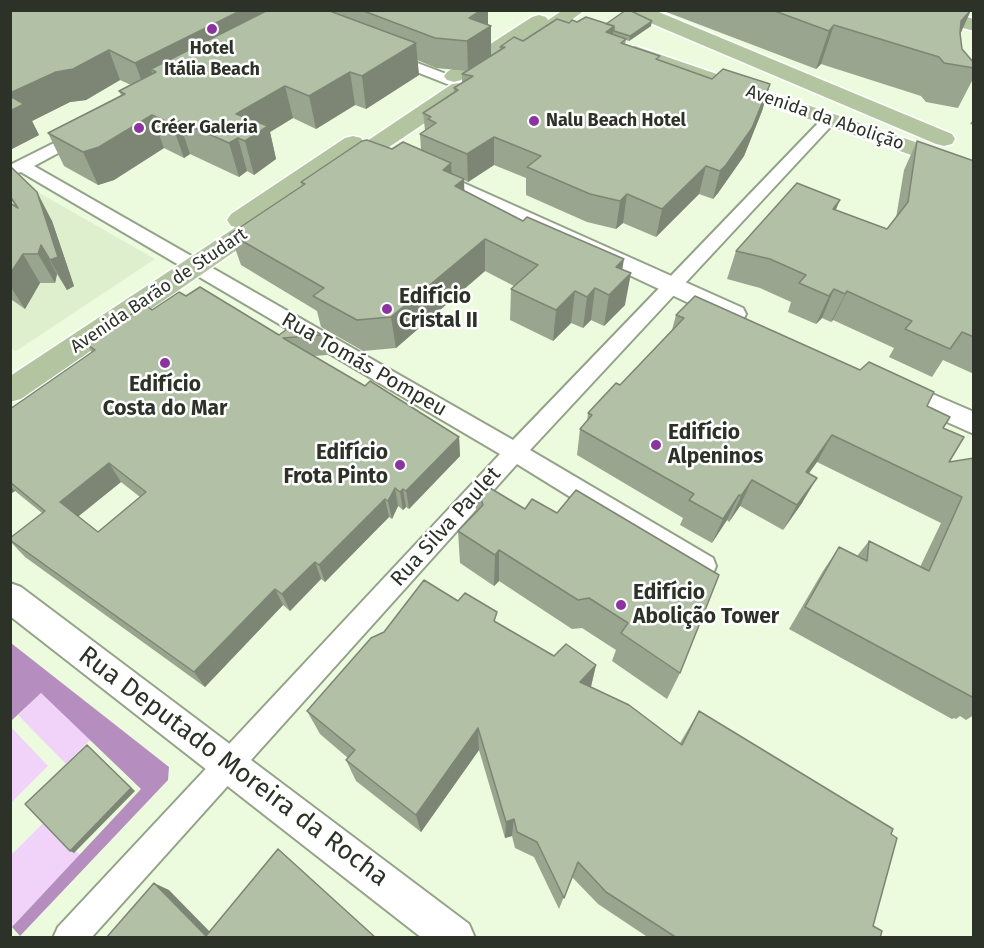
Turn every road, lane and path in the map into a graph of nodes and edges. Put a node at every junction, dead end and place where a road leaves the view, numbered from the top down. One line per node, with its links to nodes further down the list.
1 (576, 10): 5 (main road, Avenida Barão de Studart)
2 (636, 10): 13 (main road)
3 (919, 10): 6 (main road)
4 (520, 13): 5 (main road)
5 (547, 22): 7 (main road); 10 (main road, Avenida Barão de Studart)
6 (974, 25)
7 (574, 31)
8 (619, 46): 11 (main road, Avenida da Abolição)
9 (377, 52): 10 (street)
10 (457, 83): 17 (main road, Avenida Barão de Studart)
11 (828, 121): 16 (main road, Avenida da Abolição); 18 (street, Rua Silva Paulet)
12 (98, 126): 15 (street)
13 (974, 151)
14 (414, 167): 18 (street)
15 (16, 169): 17 (street, Rua Tomás Pompeu)
16 (974, 170)
17 (188, 263): 20 (main road, Avenida Barão de Studart); 22 (main road, Avenida Barão de Studart); 24 (street, Rua Tomás Pompeu)
18 (673, 286): 19 (street); 24 (street, Rua Silva Paulet)
19 (759, 325)
20 (10, 370)
21 (877, 379): 23 (street)
22 (10, 391)
23 (974, 424)
24 (515, 452): 25 (street, Rua Tomás Pompeu); 27 (street, Rua Silva Paulet)
25 (704, 566)
26 (10, 597): 27 (street, Rua Deputado Moreira da Rocha)
27 (229, 764): 28 (street, Rua Silva Paulet); 29 (street, Rua Deputado Moreira da Rocha)
28 (69, 938)
29 (455, 938)

